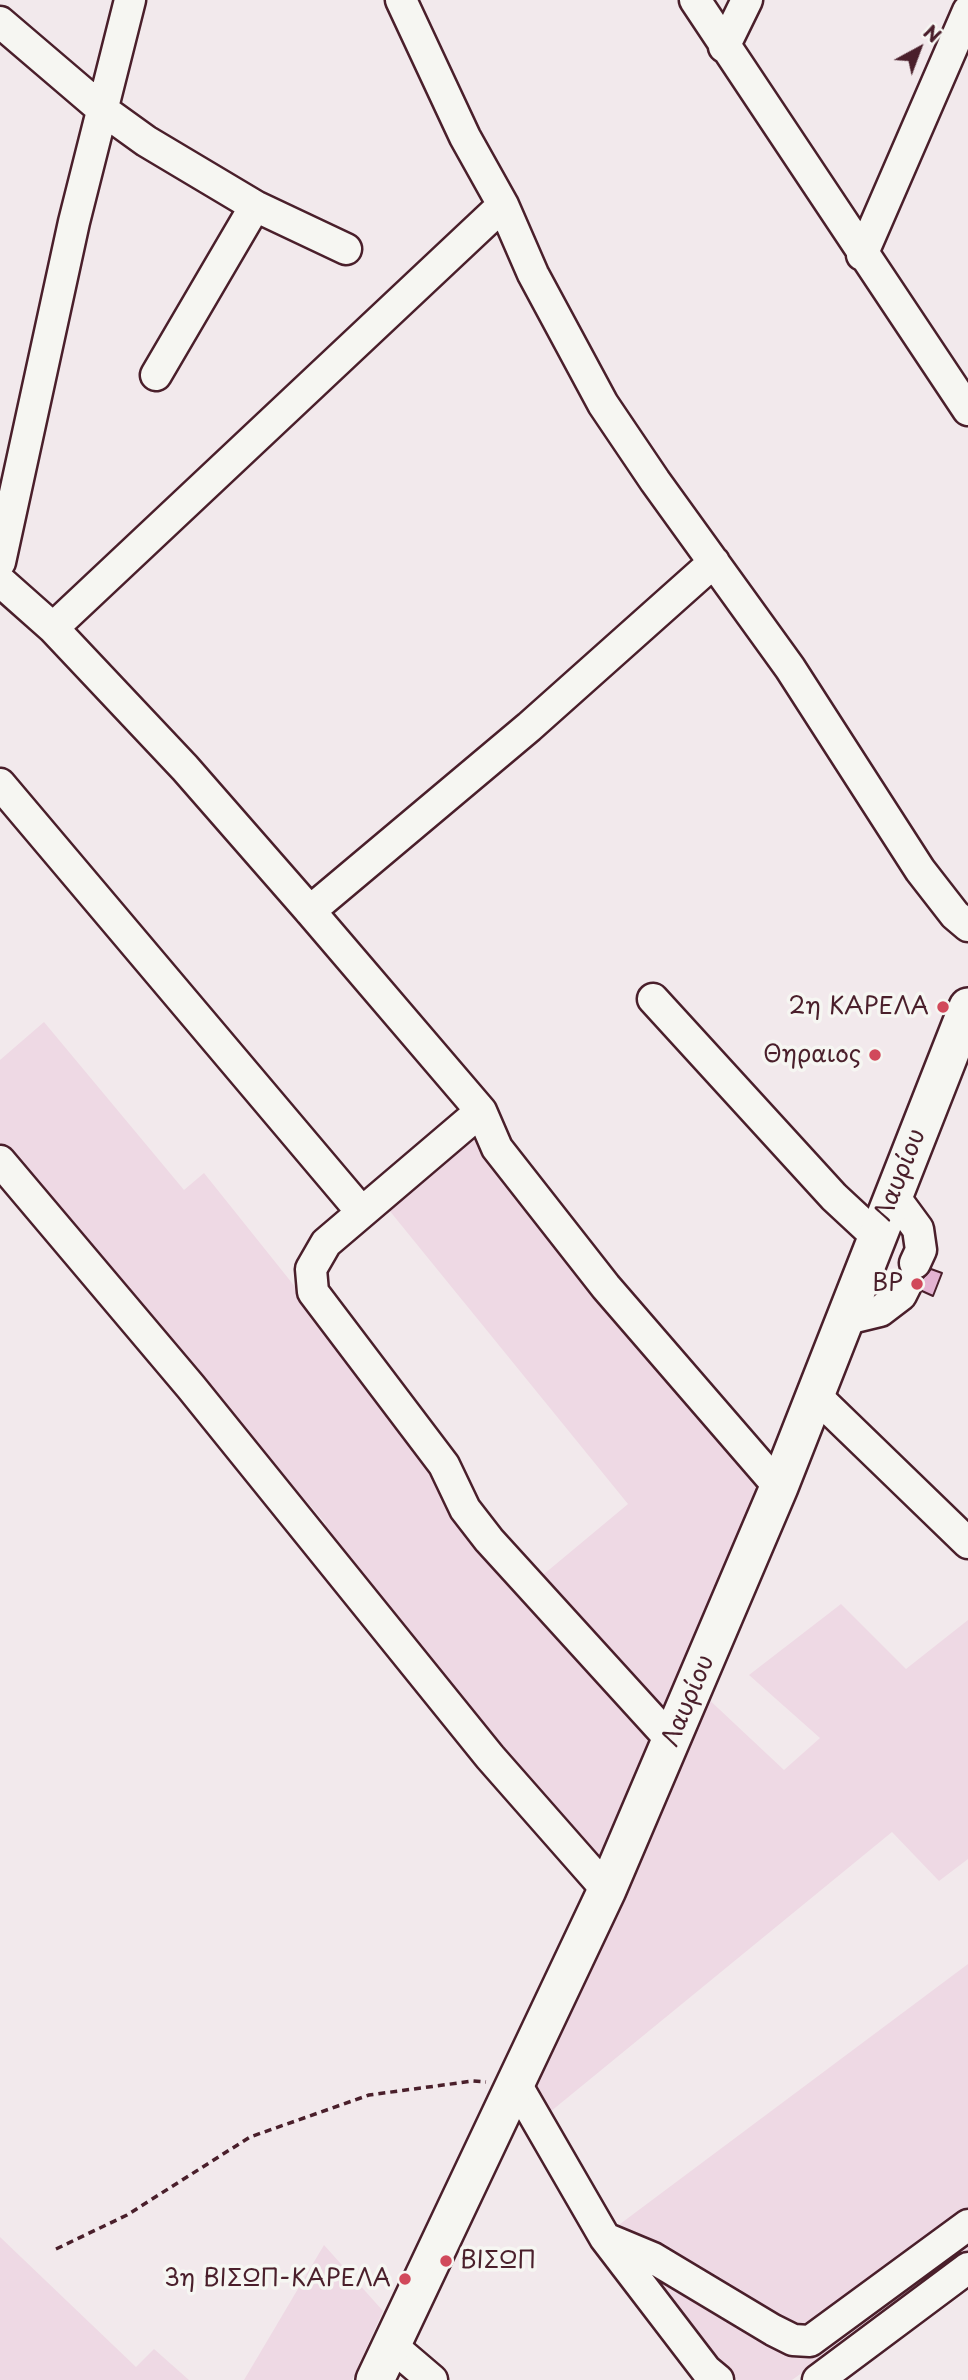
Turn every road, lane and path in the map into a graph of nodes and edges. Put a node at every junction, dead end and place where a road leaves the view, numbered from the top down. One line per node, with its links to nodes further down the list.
1 (130, 0): 8 (street)
2 (401, 0): 9 (street)
3 (695, 0): 7 (street)
4 (747, 0): 7 (street)
5 (968, 10): 12 (street)
6 (0, 22): 8 (street)
7 (724, 47): 12 (street)
8 (103, 110): 10 (street); 15 (street)
9 (503, 205): 16 (street); 18 (street)
10 (255, 206): 11 (street); 13 (street)
11 (346, 249)
12 (862, 255): 14 (street)
13 (156, 375)
14 (968, 410)
15 (0, 562)
16 (714, 562): 20 (street); 21 (street)
17 (0, 581): 18 (street)
18 (53, 628): 20 (street)
19 (0, 784): 27 (street)
20 (310, 911): 24 (street)
21 (968, 926)
22 (653, 999): 28 (street)
23 (968, 1007): 26 (main road, Λαυρίου)
24 (481, 1111): 27 (street); 31 (street)
25 (0, 1161): 34 (street)
26 (893, 1195): 28 (main road, Λαυρίου); 29 (street)
27 (360, 1210): 33 (street)
28 (876, 1236): 29 (main road, Λαυρίου)
29 (843, 1320): 30 (main road, Λαυρίου)
30 (814, 1394): 31 (main road, Λαυρίου); 32 (street)
31 (779, 1487): 33 (main road, Λαυρίου)
32 (968, 1543)
33 (672, 1741): 34 (main road, Λαυρίου)
34 (607, 1890): 35 (main road, Λαυρίου)
35 (516, 2084): 37 (street); 38 (path); 40 (main road, Λαυρίου)
36 (968, 2225): 37 (street)
37 (605, 2238): 43 (street)
38 (56, 2249)
39 (968, 2268): 44 (street)
40 (391, 2345): 41 (main road, Λαυρίου); 42 (street)
41 (375, 2380)
42 (432, 2380)
43 (718, 2380)
44 (818, 2380)

